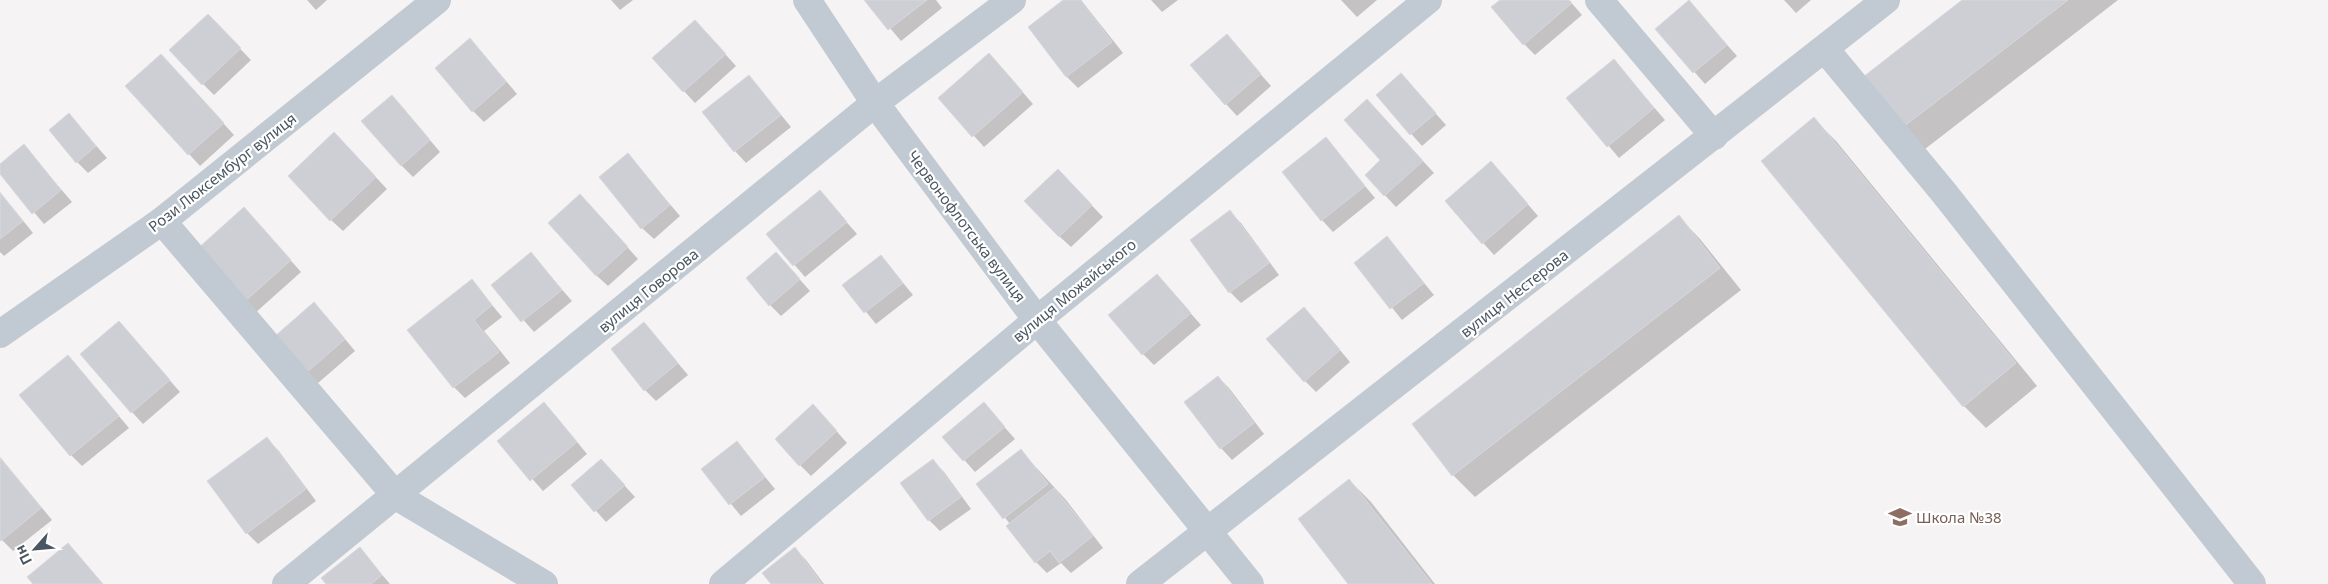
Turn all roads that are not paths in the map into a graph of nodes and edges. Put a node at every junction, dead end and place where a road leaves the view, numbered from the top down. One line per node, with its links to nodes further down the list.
1 (437, 0): 10 (street, Рози Люксембург вулиця)
2 (807, 0): 8 (street, Червонофлотська вулиця)
3 (1012, 0): 8 (street, вулиця Говорова)
4 (1428, 0): 11 (street, вулиця Можайського)
5 (1600, 0): 9 (street)
6 (1886, 0): 7 (street, вулиця Нестерова)
7 (1825, 49): 9 (street, вулиця Нестерова); 20 (street)
8 (875, 103): 11 (street, Червонофлотська вулиця); 13 (street, вулиця Говорова)
9 (1714, 136): 14 (street, вулиця Нестерова)
10 (162, 221): 12 (street, Рози Люксембург вулиця); 13 (street)
11 (1037, 320): 14 (street, Червонофлотська вулиця); 17 (street, вулиця Можайського)
12 (0, 334)
13 (396, 496): 15 (street, вулиця Говорова); 16 (street)
14 (1208, 531): 18 (street, вулиця Нестерова); 19 (street, Червонофлотська вулиця)
15 (286, 584)
16 (544, 584)
17 (723, 584)
18 (1140, 584)
19 (1250, 584)
20 (2252, 584)

